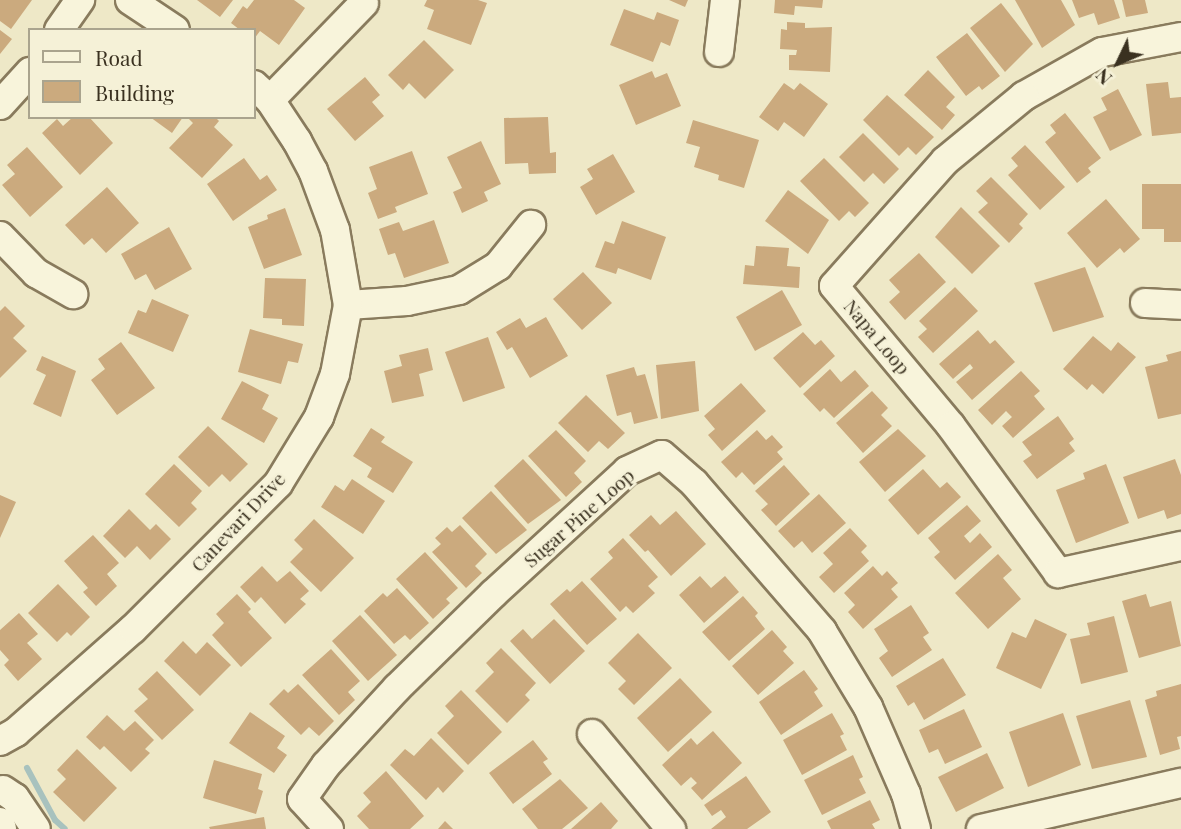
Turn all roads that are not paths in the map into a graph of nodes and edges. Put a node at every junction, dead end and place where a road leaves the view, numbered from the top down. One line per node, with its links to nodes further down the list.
1 (80, 0): 5 (street)
2 (130, 0): 6 (street)
3 (724, 0): 8 (street)
4 (363, 2): 10 (street)
5 (60, 28)
6 (171, 28)
7 (1181, 37): 18 (street, Napa Loop)
8 (719, 52)
9 (28, 74): 11 (street)
10 (262, 93): 16 (street, Canevari Drive)
11 (0, 105)
12 (531, 225): 16 (street)
13 (0, 236): 14 (street)
14 (74, 294)
15 (1145, 303): 17 (street)
16 (348, 305): 20 (street, Canevari Drive)
17 (1181, 305)
18 (1181, 546)
19 (593, 734): 27 (street)
20 (0, 741)
21 (1181, 783): 29 (street)
22 (1, 790): 25 (street)
23 (0, 822): 24 (street)
24 (2, 829)
25 (36, 829)
26 (329, 829): 28 (street, Sugar Pine Loop)
27 (671, 829)
28 (916, 829)
29 (981, 829)

